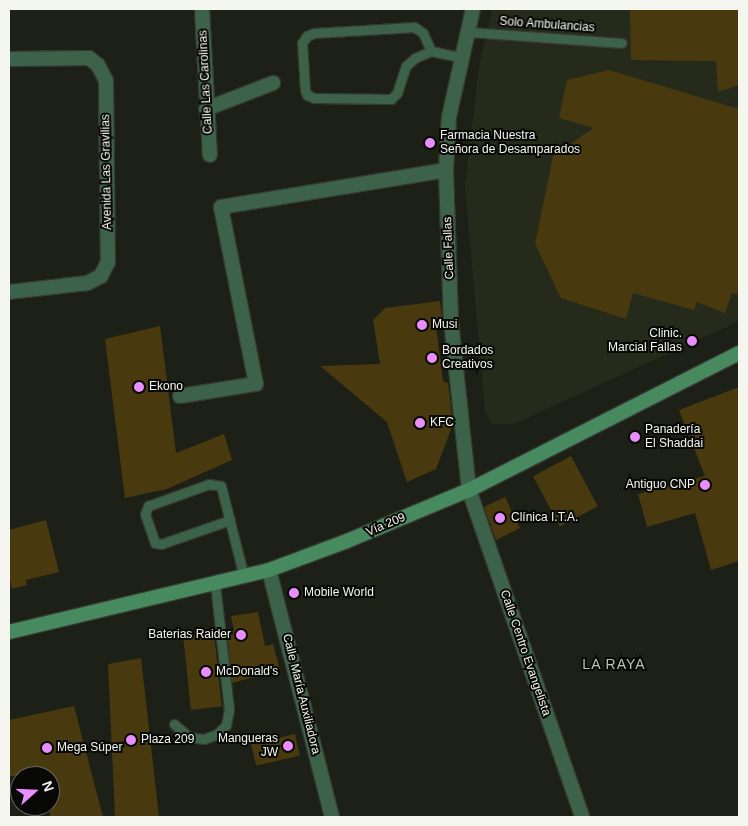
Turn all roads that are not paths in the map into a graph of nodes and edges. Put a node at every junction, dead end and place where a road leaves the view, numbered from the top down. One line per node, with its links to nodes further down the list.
1 (202, 9): 9 (street, Calle Las Carolinas)
2 (473, 9): 3 (street, Calle Fallas)
3 (469, 32): 4 (lane, Solo Ambulancias); 6 (street, Calle Fallas)
4 (622, 43)
5 (430, 51): 5 (lane); 6 (lane)
6 (463, 58): 11 (street, Calle Fallas)
7 (9, 59): 12 (street, Avenida Las Gravilias)
8 (273, 83): 9 (street)
9 (206, 108): 10 (street, Calle Las Carolinas)
10 (210, 155)
11 (446, 170): 14 (street); 15 (street, Calle Fallas)
12 (9, 292)
13 (739, 354): 15 (main road, Vía 209)
14 (180, 396)
15 (469, 490): 17 (main road, Vía 209); 23 (street, Calle Centro Evangelista)
16 (230, 520): 16 (lane); 18 (lane)
17 (269, 570): 18 (main road, Vía 209); 22 (street, Calle María Auxiliadora)
18 (244, 577): 19 (main road, Vía 209)
19 (215, 584): 20 (main road, Vía 209); 21 (lane)
20 (9, 632)
21 (174, 724)
22 (332, 817)
23 (582, 817)

